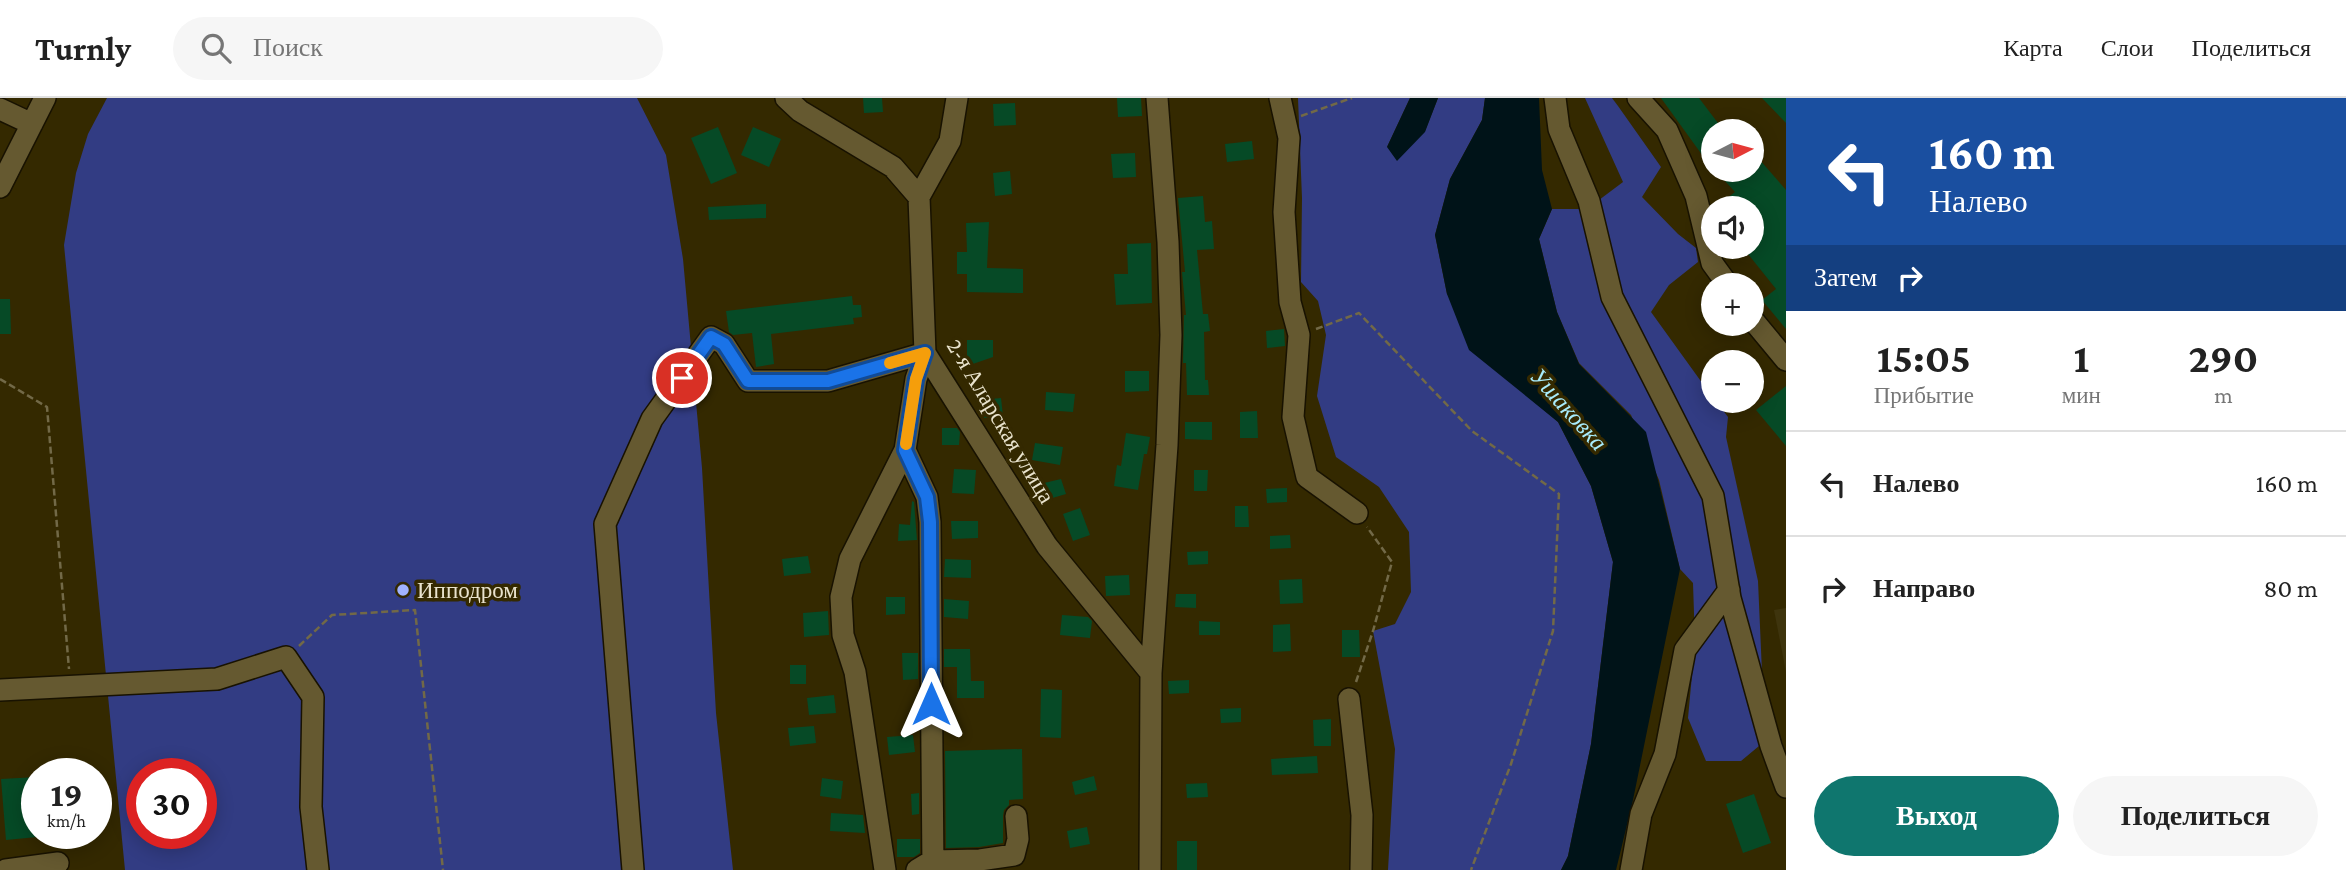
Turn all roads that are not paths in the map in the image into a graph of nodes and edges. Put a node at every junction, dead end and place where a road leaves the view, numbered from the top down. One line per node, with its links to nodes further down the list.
1 (957, 98): 11 (street)
2 (1157, 98): 19 (street)
3 (1280, 98): 17 (street)
4 (1555, 98): 18 (street)
5 (1638, 98): 12 (street)
6 (41, 99): 9 (street)
7 (796, 102): 11 (street)
8 (0, 109): 9 (street)
9 (32, 124): 10 (street)
10 (0, 187)
11 (919, 197): 14 (street, 2-я Аларская улица)
12 (1720, 273)
13 (1764, 333): 15 (street)
14 (925, 353): 16 (street); 19 (street, 2-я Аларская улица); 28 (street)
15 (1786, 360)
16 (905, 450): 25 (street); 29 (street)
17 (1357, 513)
18 (1729, 590): 22 (street); 32 (street)
19 (1151, 673): 30 (street)
20 (0, 690): 27 (street)
21 (1349, 699): 31 (street)
22 (1786, 787)
23 (1016, 816): 25 (street)
24 (58, 863): 26 (street)
25 (927, 867)
26 (6, 870)
27 (318, 870)
28 (633, 870)
29 (885, 870)
30 (1150, 870)
31 (1361, 870)
32 (1631, 870)

